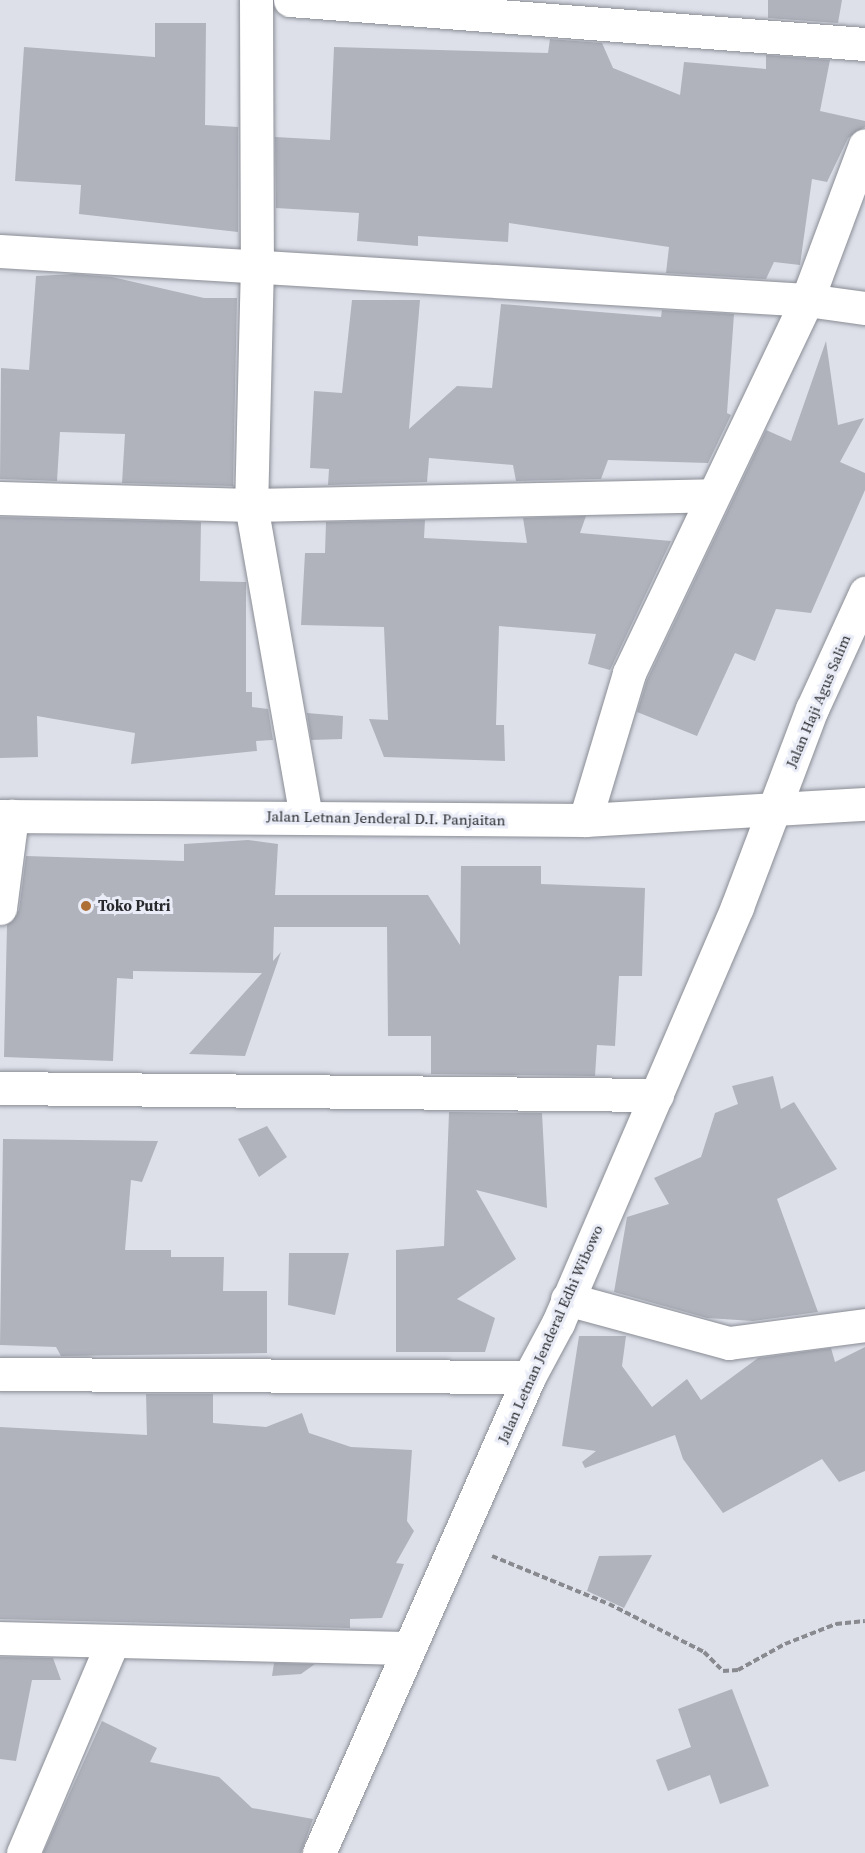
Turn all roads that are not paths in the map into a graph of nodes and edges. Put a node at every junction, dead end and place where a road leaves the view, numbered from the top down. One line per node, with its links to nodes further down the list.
1 (256, 0): 6 (street)
2 (290, 0): 3 (street)
3 (865, 44)
4 (865, 145): 7 (street)
5 (0, 251): 6 (street)
6 (257, 264): 7 (street); 11 (street)
7 (807, 300): 8 (street); 9 (street)
8 (865, 308)
9 (713, 495): 11 (street); 17 (street)
10 (0, 498): 11 (street)
11 (251, 505): 16 (street)
12 (865, 593): 14 (street, Jalan Haji Agus Salim)
13 (865, 804): 14 (street, Jalan Letnan Jenderal D.I. Panjaitan)
14 (772, 810): 17 (street, Jalan Letnan Jenderal D.I. Panjaitan); 20 (street, Jalan Letnan Jenderal Edhi Wibowo)
15 (6, 816): 16 (street, Jalan Letnan Jenderal D.I. Panjaitan); 18 (street)
16 (306, 817): 17 (street, Jalan Letnan Jenderal D.I. Panjaitan)
17 (585, 820)
18 (0, 908)
19 (0, 1088): 20 (street)
20 (657, 1095): 21 (street, Jalan Letnan Jenderal Edhi Wibowo)
21 (567, 1299): 22 (street); 24 (street, Jalan Letnan Jenderal Edhi Wibowo)
22 (865, 1325)
23 (0, 1374): 24 (street)
24 (529, 1377): 27 (street, Jalan Letnan Jenderal Edhi Wibowo)
25 (0, 1638): 26 (street)
26 (113, 1641): 27 (street); 28 (street)
27 (409, 1648): 29 (street, Jalan Letnan Jenderal Edhi Wibowo)
28 (22, 1853)
29 (319, 1853)

